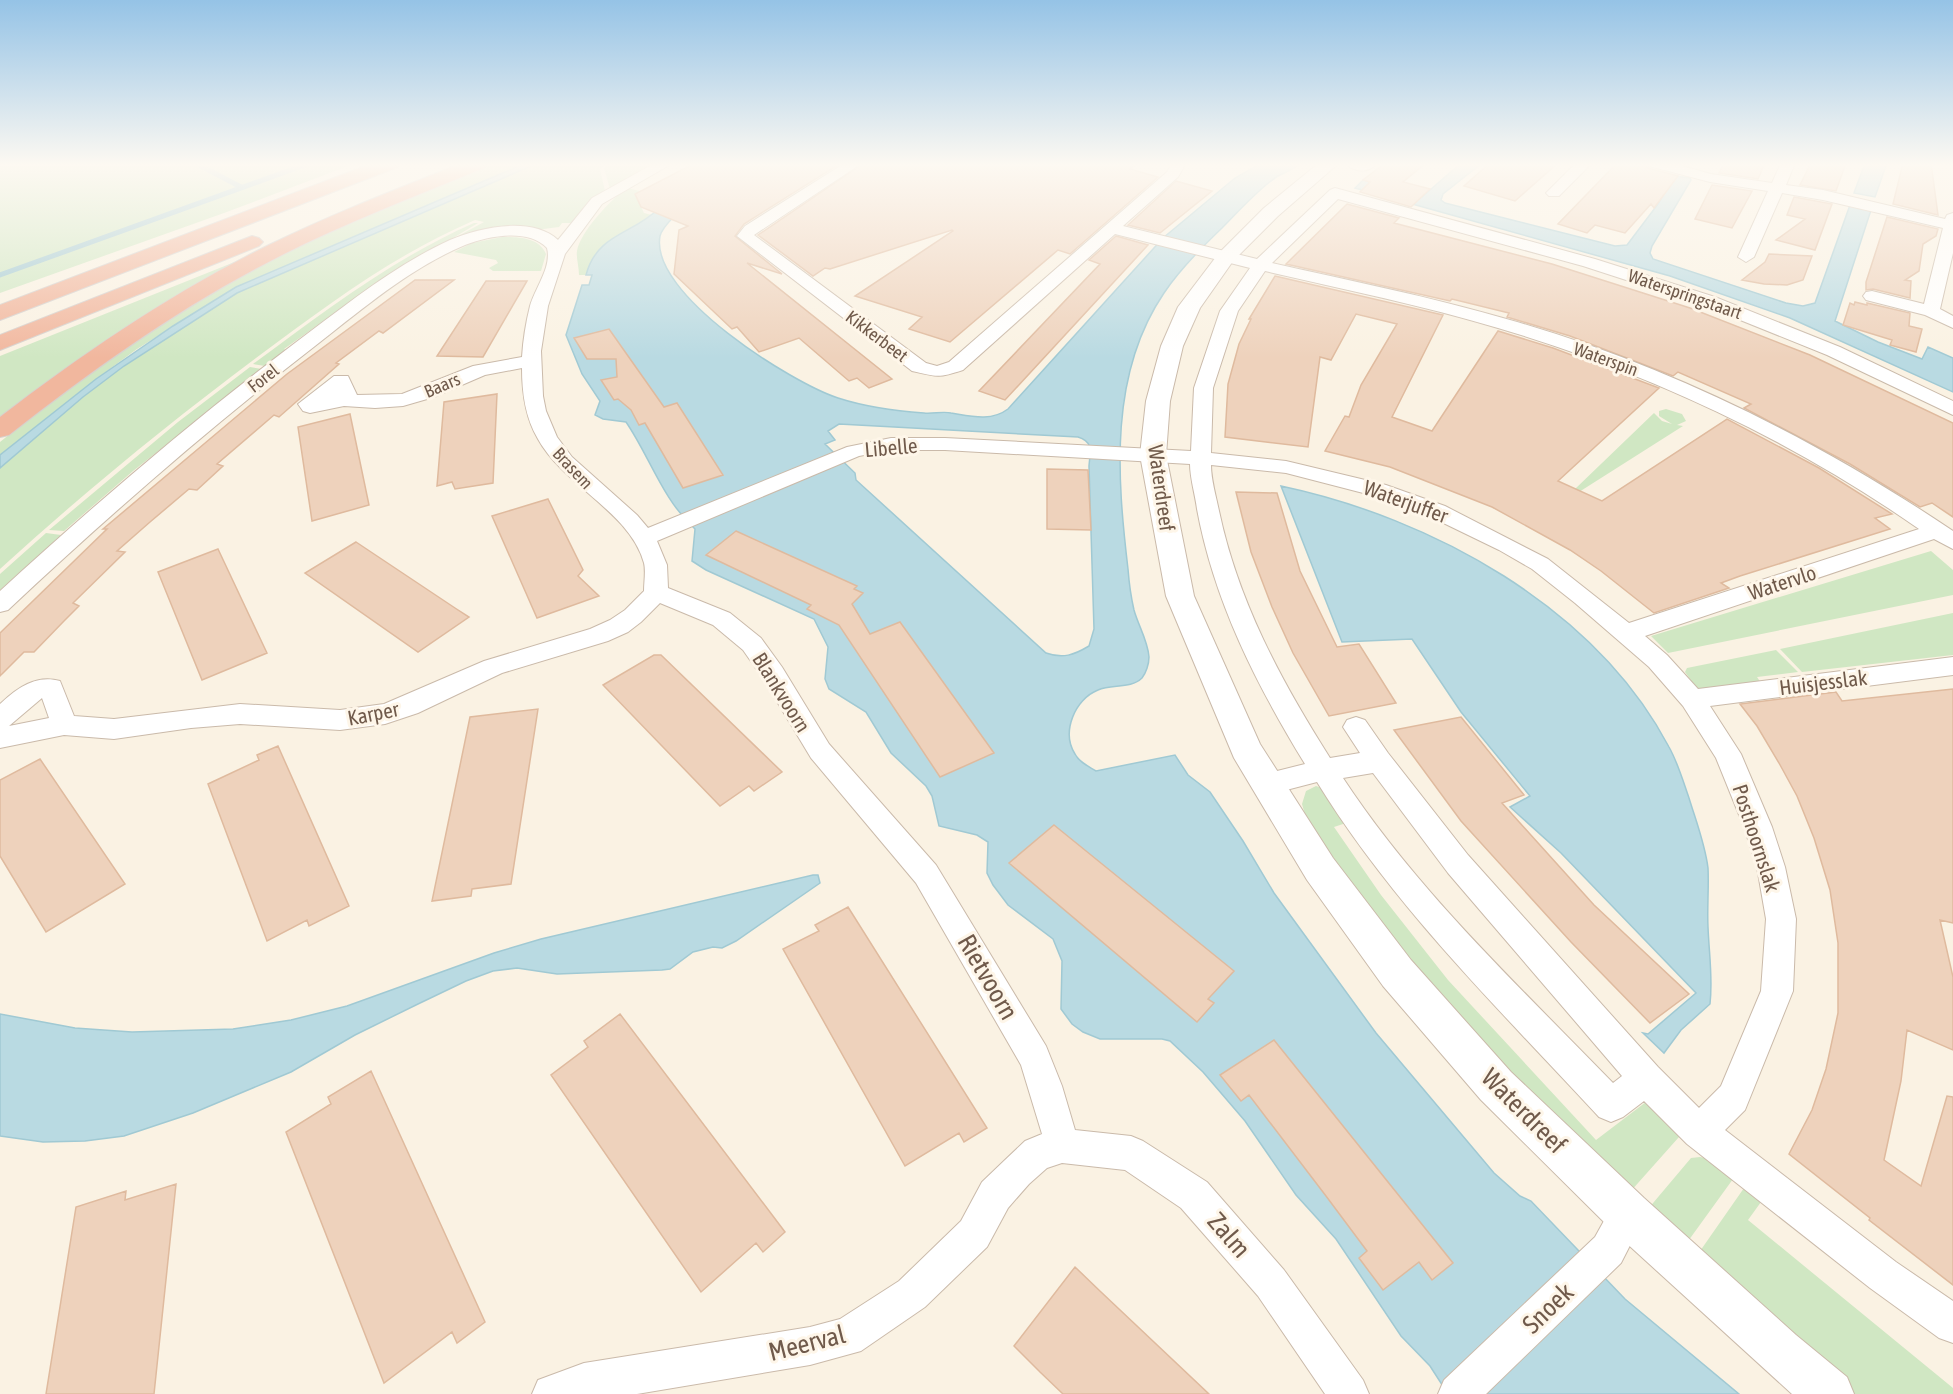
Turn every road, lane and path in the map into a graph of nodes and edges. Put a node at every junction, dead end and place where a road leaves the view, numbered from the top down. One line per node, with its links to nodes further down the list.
1 (223, 228): 14 (highway)
2 (289, 228): 24 (highway)
3 (323, 228): 28 (highway)
4 (563, 228): 13 (street)
5 (575, 228): 15 (street, Brasem)
6 (751, 228): 7 (street, Kikkerbeet)
7 (1112, 228): 16 (street, Waterspin)
8 (1249, 228): 16 (street, Waterdreef)
9 (1298, 228): 18 (street, Waterdreef)
10 (1461, 228): 27 (street, Waterspringstaart)
11 (1759, 228): 17 (street)
12 (1950, 228): 21 (street)
13 (537, 235): 15 (street); 34 (street, Forel)
14 (197, 238): 20 (highway); 22 (highway)
15 (557, 253): 25 (street, Brasem)
16 (1214, 254): 18 (street, Waterspin); 29 (street, Waterdreef)
17 (1746, 256)
18 (1260, 264): 30 (street, Waterdreef); 31 (street, Waterspin)
19 (1872, 296): 21 (street)
20 (0, 300)
21 (1931, 311): 23 (street)
22 (0, 313)
23 (1953, 322)
24 (0, 343)
25 (531, 361): 26 (street, Baars); 32 (street, Brasem)
26 (351, 400)
27 (1953, 409)
28 (0, 429)
29 (1139, 454): 30 (street, Waterjuffer); 32 (street, Libelle); 44 (street, Waterdreef)
30 (1200, 458): 35 (street, Waterjuffer); 43 (street, Waterdreef)
31 (1945, 536): 35 (street, Watervlo)
32 (646, 537): 33 (street, Brasem)
33 (656, 593): 39 (street, Karper); 45 (street, Blankvoorn)
34 (0, 604)
35 (1627, 633): 37 (street, Posthoornslak)
36 (1953, 666): 37 (street, Huisjesslak)
37 (1692, 699): 47 (street, Posthoornslak)
38 (0, 718): 39 (street)
39 (64, 725): 41 (street, Karper)
40 (1356, 726): 42 (street)
41 (0, 738)
42 (1379, 761): 43 (street); 46 (street)
43 (1323, 770): 44 (street); 46 (street, Waterdreef)
44 (1267, 784): 49 (street, Waterdreef)
45 (884, 824): 48 (street, Rietvoorn)
46 (1646, 1079): 47 (street)
47 (1700, 1132): 50 (street)
48 (1062, 1146): 51 (street, Meerval); 52 (street, Zalm)
49 (1628, 1214): 53 (street, Snoek); 54 (street, Waterdreef)
50 (1953, 1324)
51 (552, 1394)
52 (1349, 1394)
53 (1458, 1394)
54 (1830, 1394)

